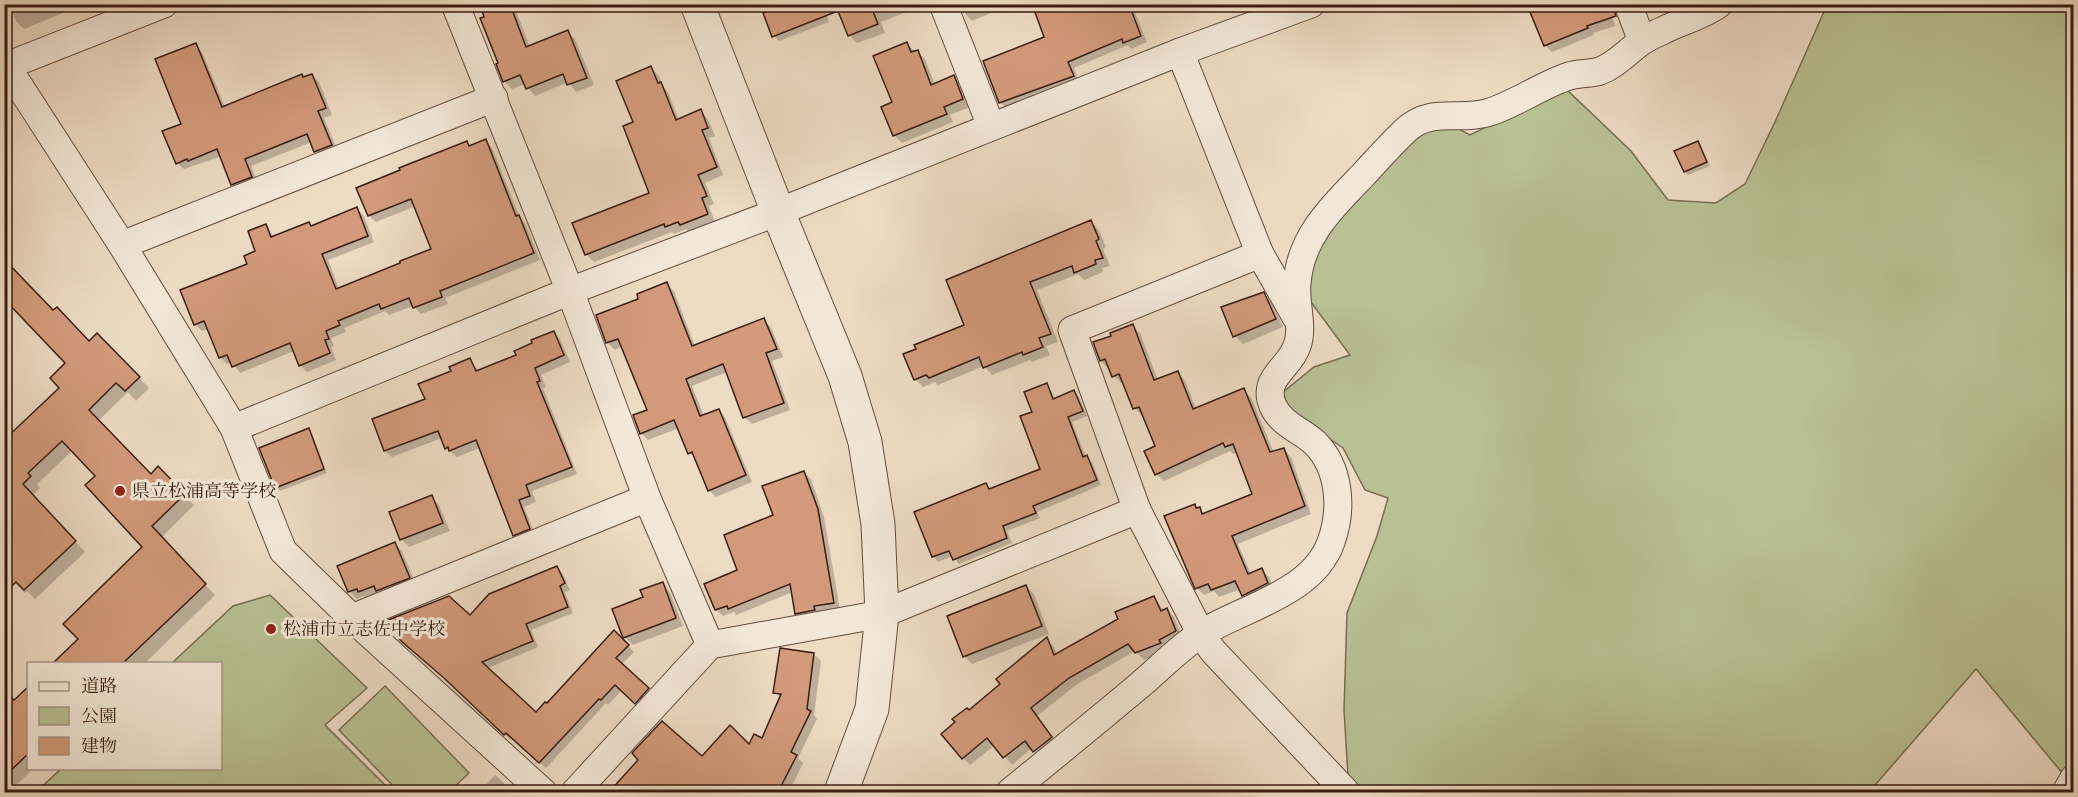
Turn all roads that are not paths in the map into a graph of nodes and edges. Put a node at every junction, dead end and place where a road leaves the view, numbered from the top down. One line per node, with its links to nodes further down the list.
1 (164, 4): 10 (street)
2 (455, 4): 11 (street)
3 (697, 4): 13 (street)
4 (943, 4): 12 (street)
5 (1311, 4): 9 (street)
6 (1628, 4): 8 (street)
7 (1719, 4): 8 (street)
8 (1642, 41): 17 (street)
9 (1180, 51): 12 (street); 15 (street)
10 (5, 65): 14 (street)
11 (494, 98): 14 (street); 16 (street)
12 (991, 126): 13 (street)
13 (778, 212): 16 (street); 21 (street)
14 (122, 245): 18 (street)
15 (1260, 254): 17 (street); 20 (street)
16 (570, 291): 18 (street); 19 (street)
17 (1299, 322): 23 (street)
18 (234, 428): 22 (street)
19 (647, 498): 22 (street); 24 (street)
20 (1137, 510): 21 (street); 23 (street)
21 (882, 614): 24 (street); 28 (street)
22 (352, 618): 26 (street)
23 (1201, 634): 29 (street); 30 (street)
24 (710, 645): 27 (street)
25 (2073, 778): 31 (street)
26 (543, 792)
27 (575, 792)
28 (841, 792)
29 (1010, 792)
30 (1346, 792)
31 (2067, 792)

